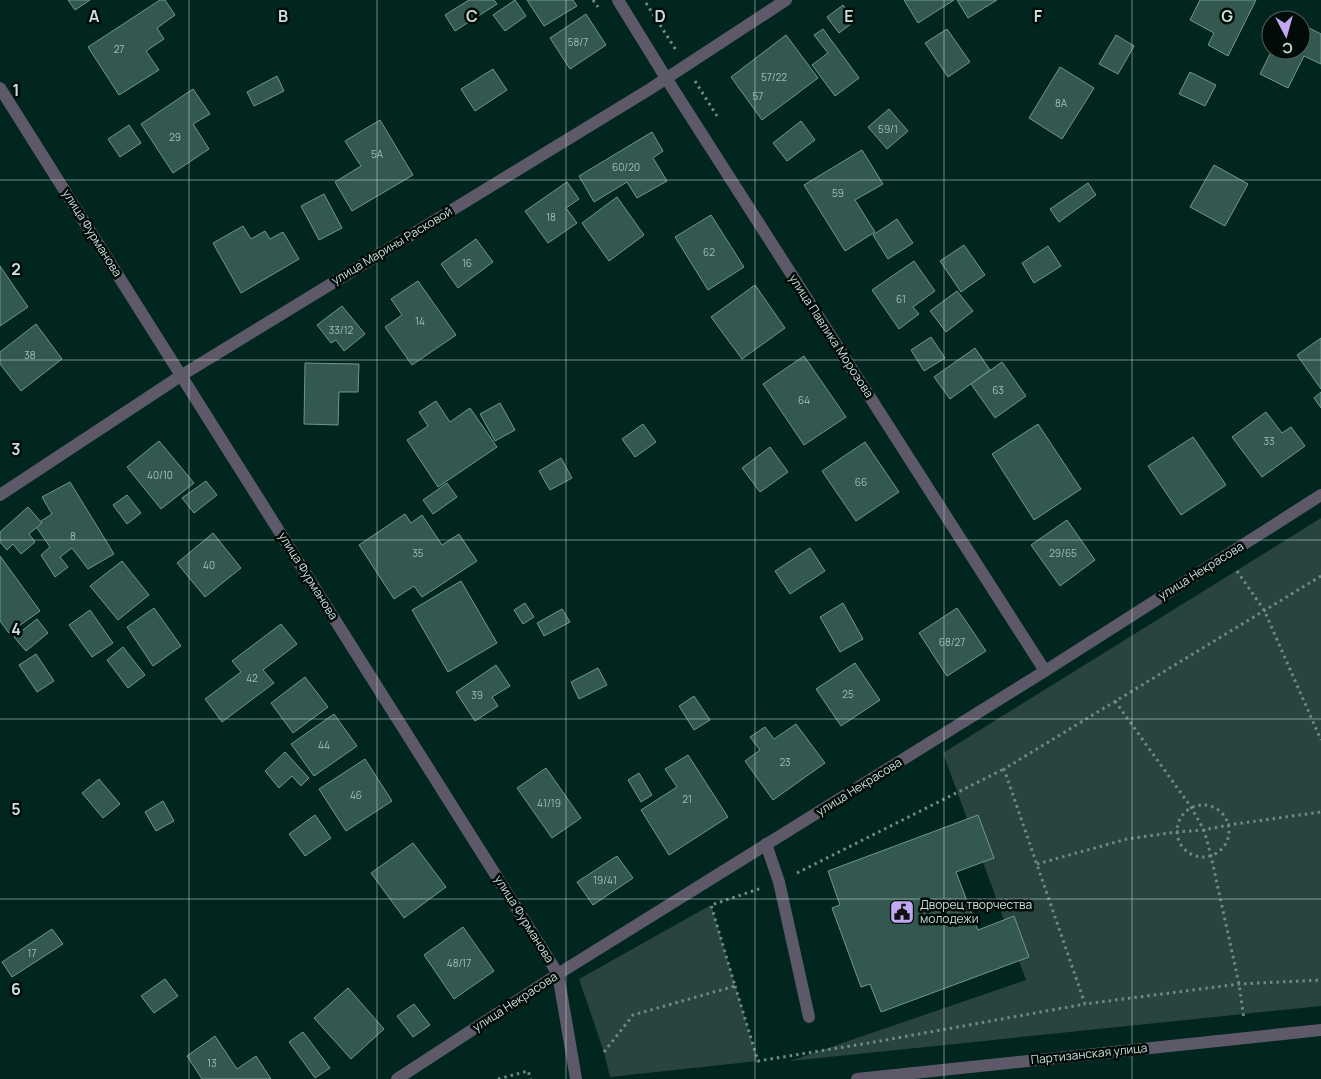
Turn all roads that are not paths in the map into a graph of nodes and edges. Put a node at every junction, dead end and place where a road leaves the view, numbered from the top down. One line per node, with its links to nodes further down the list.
1 (618, 0): 3 (street, улица Павлика Морозова)
2 (786, 0): 3 (street, улица Марины Расковой)
3 (666, 78): 5 (street, улица Марины Расковой); 8 (street, улица Павлика Морозова)
4 (0, 88): 5 (street, улица Фурманова)
5 (182, 375): 6 (street, улица Марины Расковой); 10 (street, улица Фурманова)
6 (0, 495)
7 (1321, 495): 8 (street, улица Некрасова)
8 (1045, 671): 9 (street, улица Некрасова)
9 (766, 844): 10 (street, улица Некрасова); 11 (street)
10 (558, 974): 13 (street, улица Некрасова); 14 (street, улица Фурманова)
11 (809, 1017)
12 (1321, 1030): 15 (street, Партизанская улица)
13 (396, 1079)
14 (576, 1079)
15 (858, 1079)

